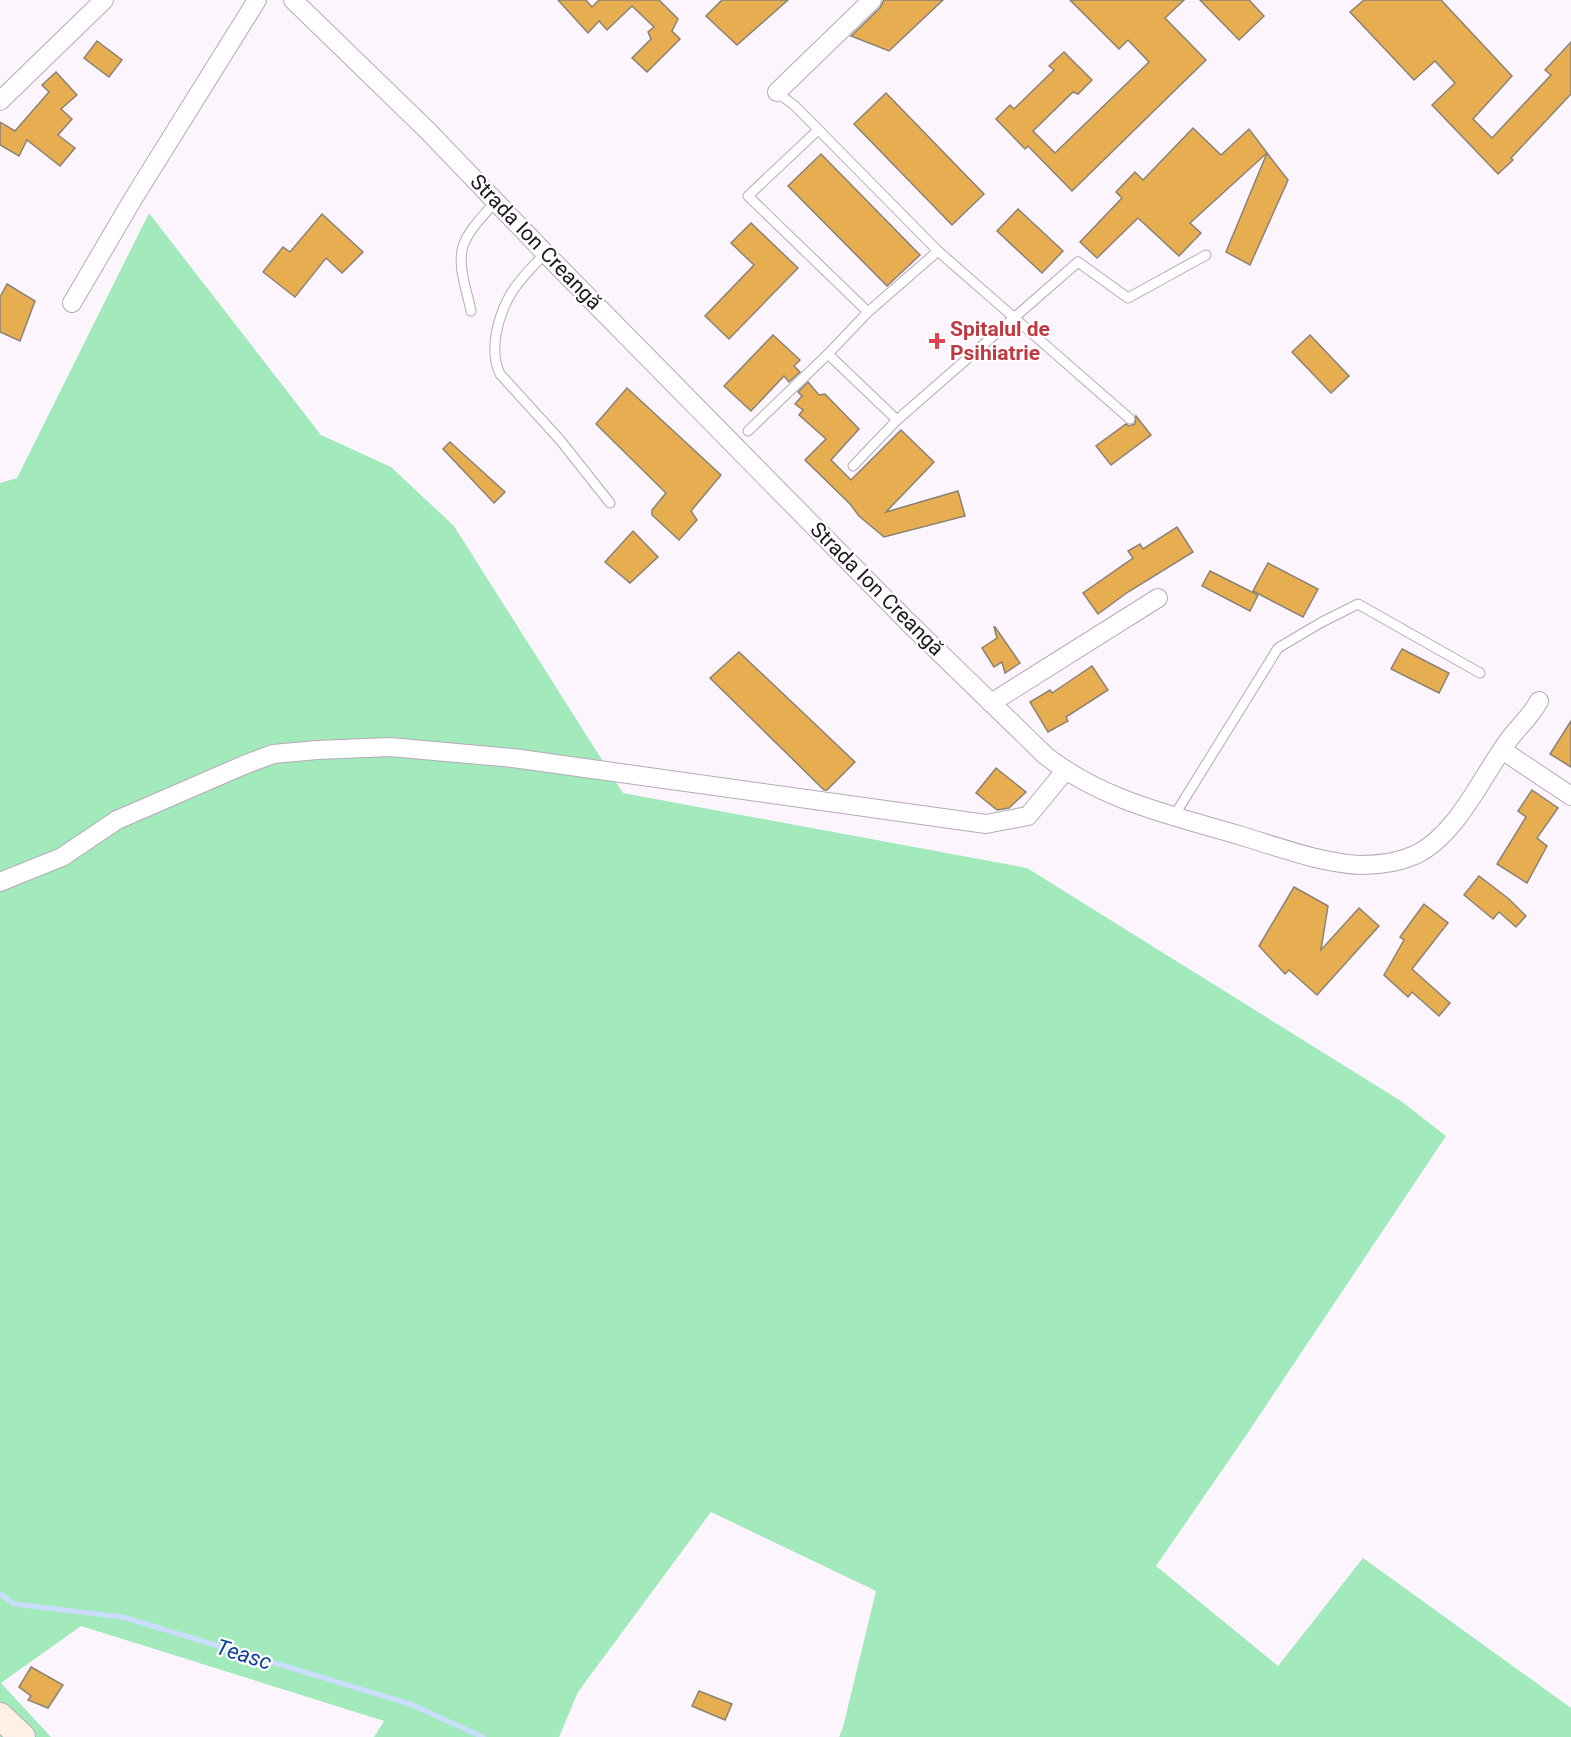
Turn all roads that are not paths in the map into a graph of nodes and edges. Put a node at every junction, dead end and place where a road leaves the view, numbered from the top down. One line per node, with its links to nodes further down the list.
1 (104, 0): 6 (street)
2 (257, 0): 12 (street)
3 (293, 0): 8 (street, Strada Ion Creangă)
4 (872, 0): 5 (street)
5 (777, 92): 7 (lane)
6 (0, 101)
7 (818, 130): 9 (lane); 14 (lane)
8 (496, 201): 10 (street, Strada Ion Creangă); 13 (lane)
9 (938, 251): 14 (lane); 15 (lane)
10 (545, 253): 21 (lane); 25 (street, Strada Ion Creangă)
11 (1206, 255): 15 (lane)
12 (72, 303)
13 (471, 311)
14 (868, 312): 16 (lane)
15 (1014, 316): 17 (lane); 18 (lane)
16 (828, 354): 18 (lane); 19 (lane)
17 (1130, 419)
18 (897, 420): 20 (lane)
19 (748, 431)
20 (853, 466)
21 (610, 503)
22 (1158, 598): 25 (street)
23 (1480, 673): 29 (lane)
24 (1539, 701): 26 (street, Strada Ion Creangă)
25 (991, 703): 27 (street, Strada Ion Creangă)
26 (1502, 750): 28 (street); 29 (street, Strada Ion Creangă)
27 (1065, 771): 29 (street, Strada Ion Creangă); 30 (street)
28 (1571, 796)
29 (1174, 816)
30 (0, 882)
31 (0, 1716): 32 (street)
32 (22, 1737)

